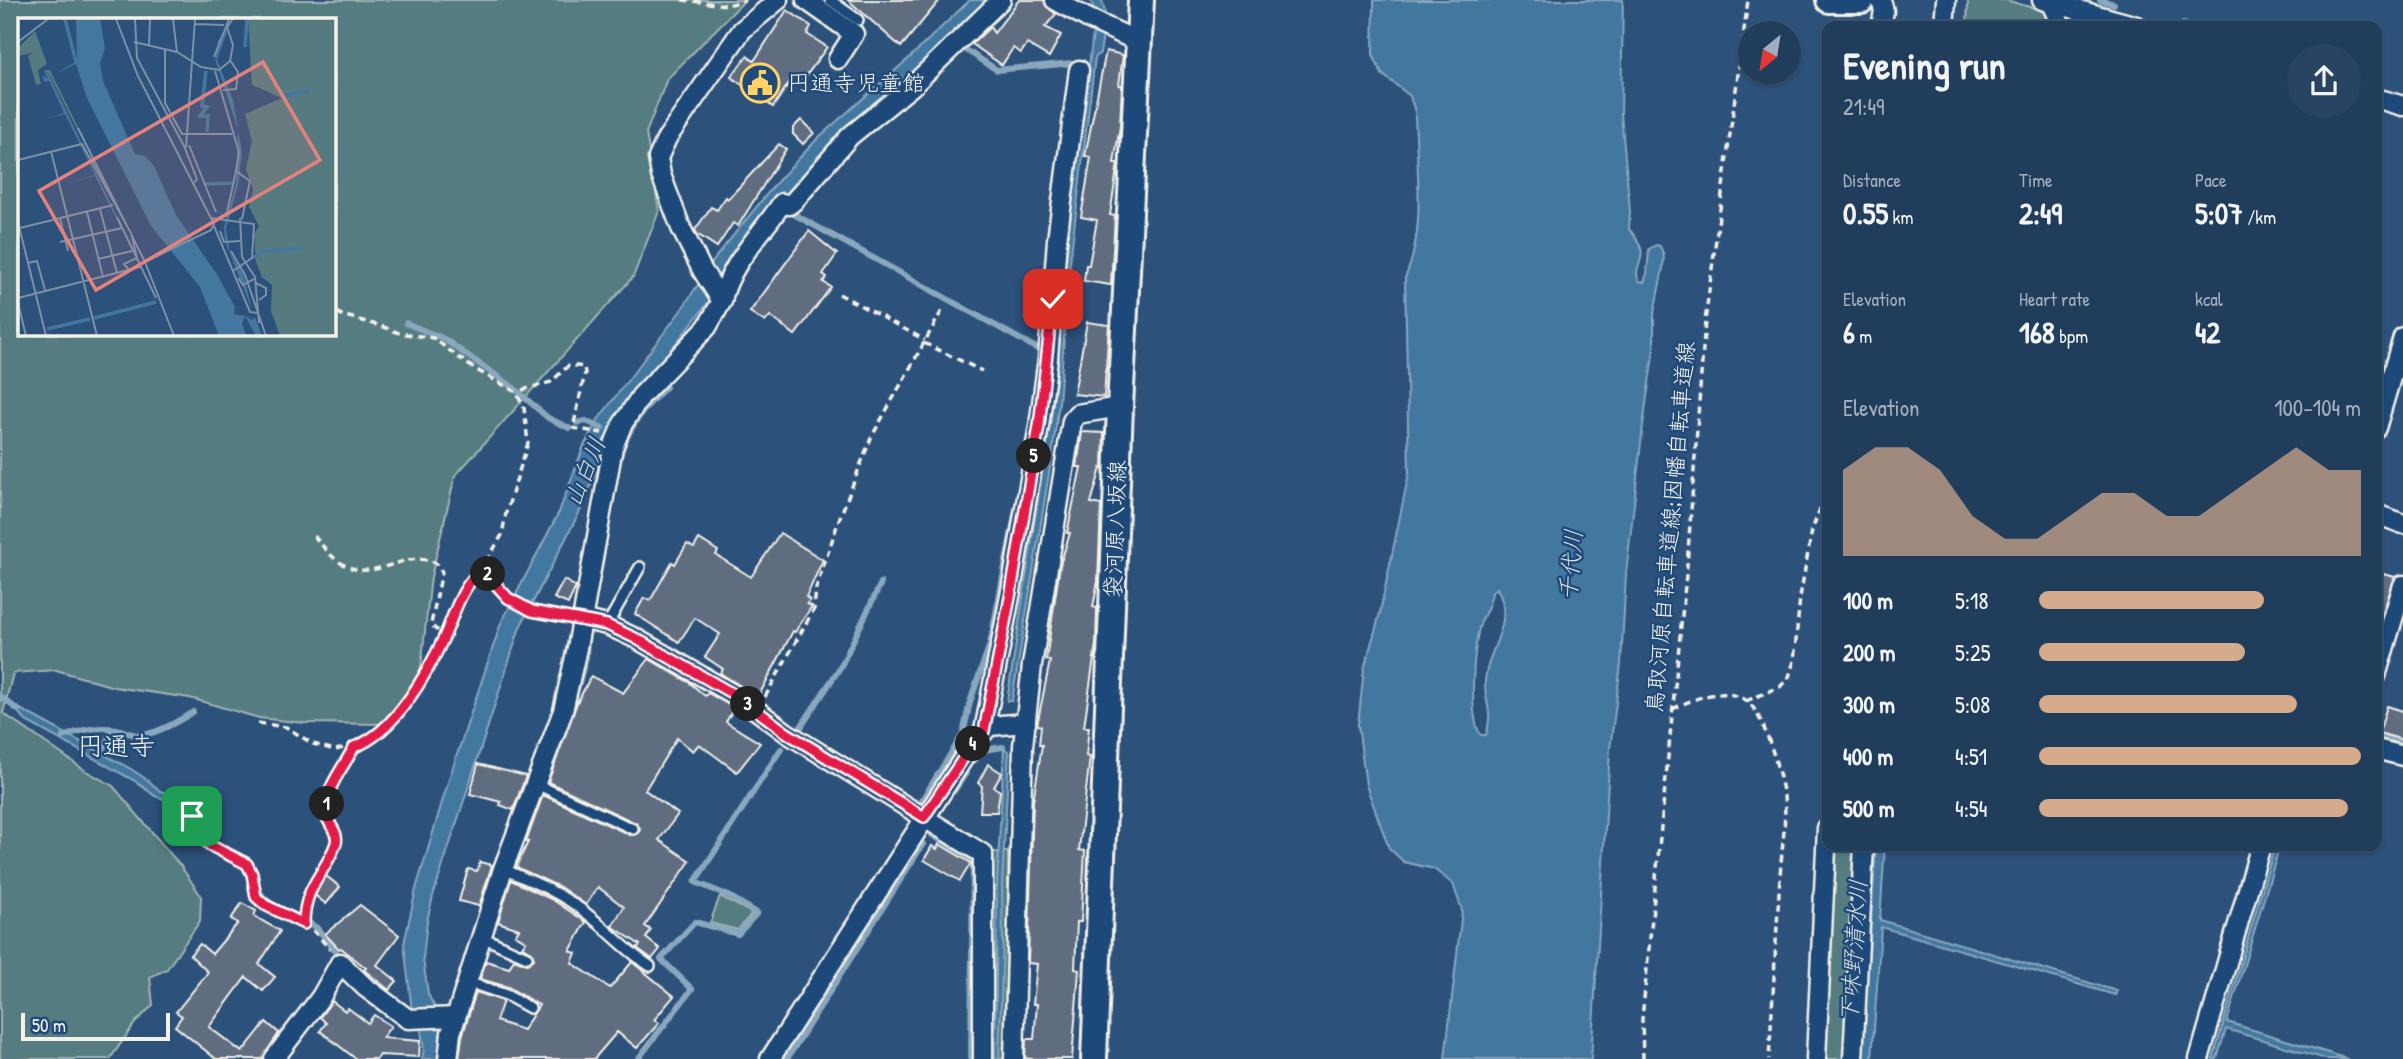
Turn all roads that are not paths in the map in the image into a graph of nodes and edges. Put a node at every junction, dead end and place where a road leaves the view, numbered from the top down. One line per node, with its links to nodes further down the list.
1 (778, 0): 22 (street)
2 (806, 0): 18 (street)
3 (830, 0): 12 (lane)
4 (1001, 0): 22 (street)
5 (1055, 0): 17 (street)
6 (1141, 0): 17 (main road, 袋河原八坂線)
7 (1829, 0): 8 (main road)
8 (1862, 0)
9 (1881, 0): 13 (street)
10 (1945, 0): 14 (street)
11 (2046, 1): 15 (street); 16 (street)
12 (858, 20)
13 (1882, 21)
14 (1944, 21)
15 (2058, 21)
16 (2119, 21)
17 (1141, 43): 24 (main road, 袋河原八坂線)
18 (838, 59)
19 (1079, 70): 34 (street)
20 (2382, 100): 21 (street)
21 (2403, 106)
22 (720, 298): 30 (street)
23 (2403, 337): 25 (street)
24 (1120, 407): 33 (street); 55 (main road, 袋河原八坂線)
25 (2382, 408)
26 (2382, 516): 27 (street)
27 (2403, 524)
28 (640, 567): 31 (lane)
29 (2403, 585): 32 (street)
30 (581, 619): 31 (street); 37 (street)
31 (607, 625): 38 (street)
32 (2382, 656)
33 (1026, 723): 34 (street); 54 (street)
34 (984, 731): 38 (street)
35 (2382, 751): 36 (street)
36 (2403, 756)
37 (536, 783): 39 (lane); 43 (street)
38 (924, 817): 52 (street); 53 (street)
39 (632, 829)
40 (1826, 851): 56 (street)
41 (1864, 851): 57 (street)
42 (2259, 851): 58 (street)
43 (503, 869): 44 (street); 46 (lane)
44 (482, 937): 45 (lane); 47 (street)
45 (527, 957)
46 (650, 966)
47 (467, 982): 48 (lane); 49 (street)
48 (530, 1008)
49 (456, 1017): 50 (street); 51 (street)
50 (274, 1059)
51 (448, 1059)
52 (771, 1059)
53 (983, 1059)
54 (1014, 1059)
55 (1094, 1059)
56 (1816, 1059)
57 (1853, 1059)
58 (2199, 1059)

